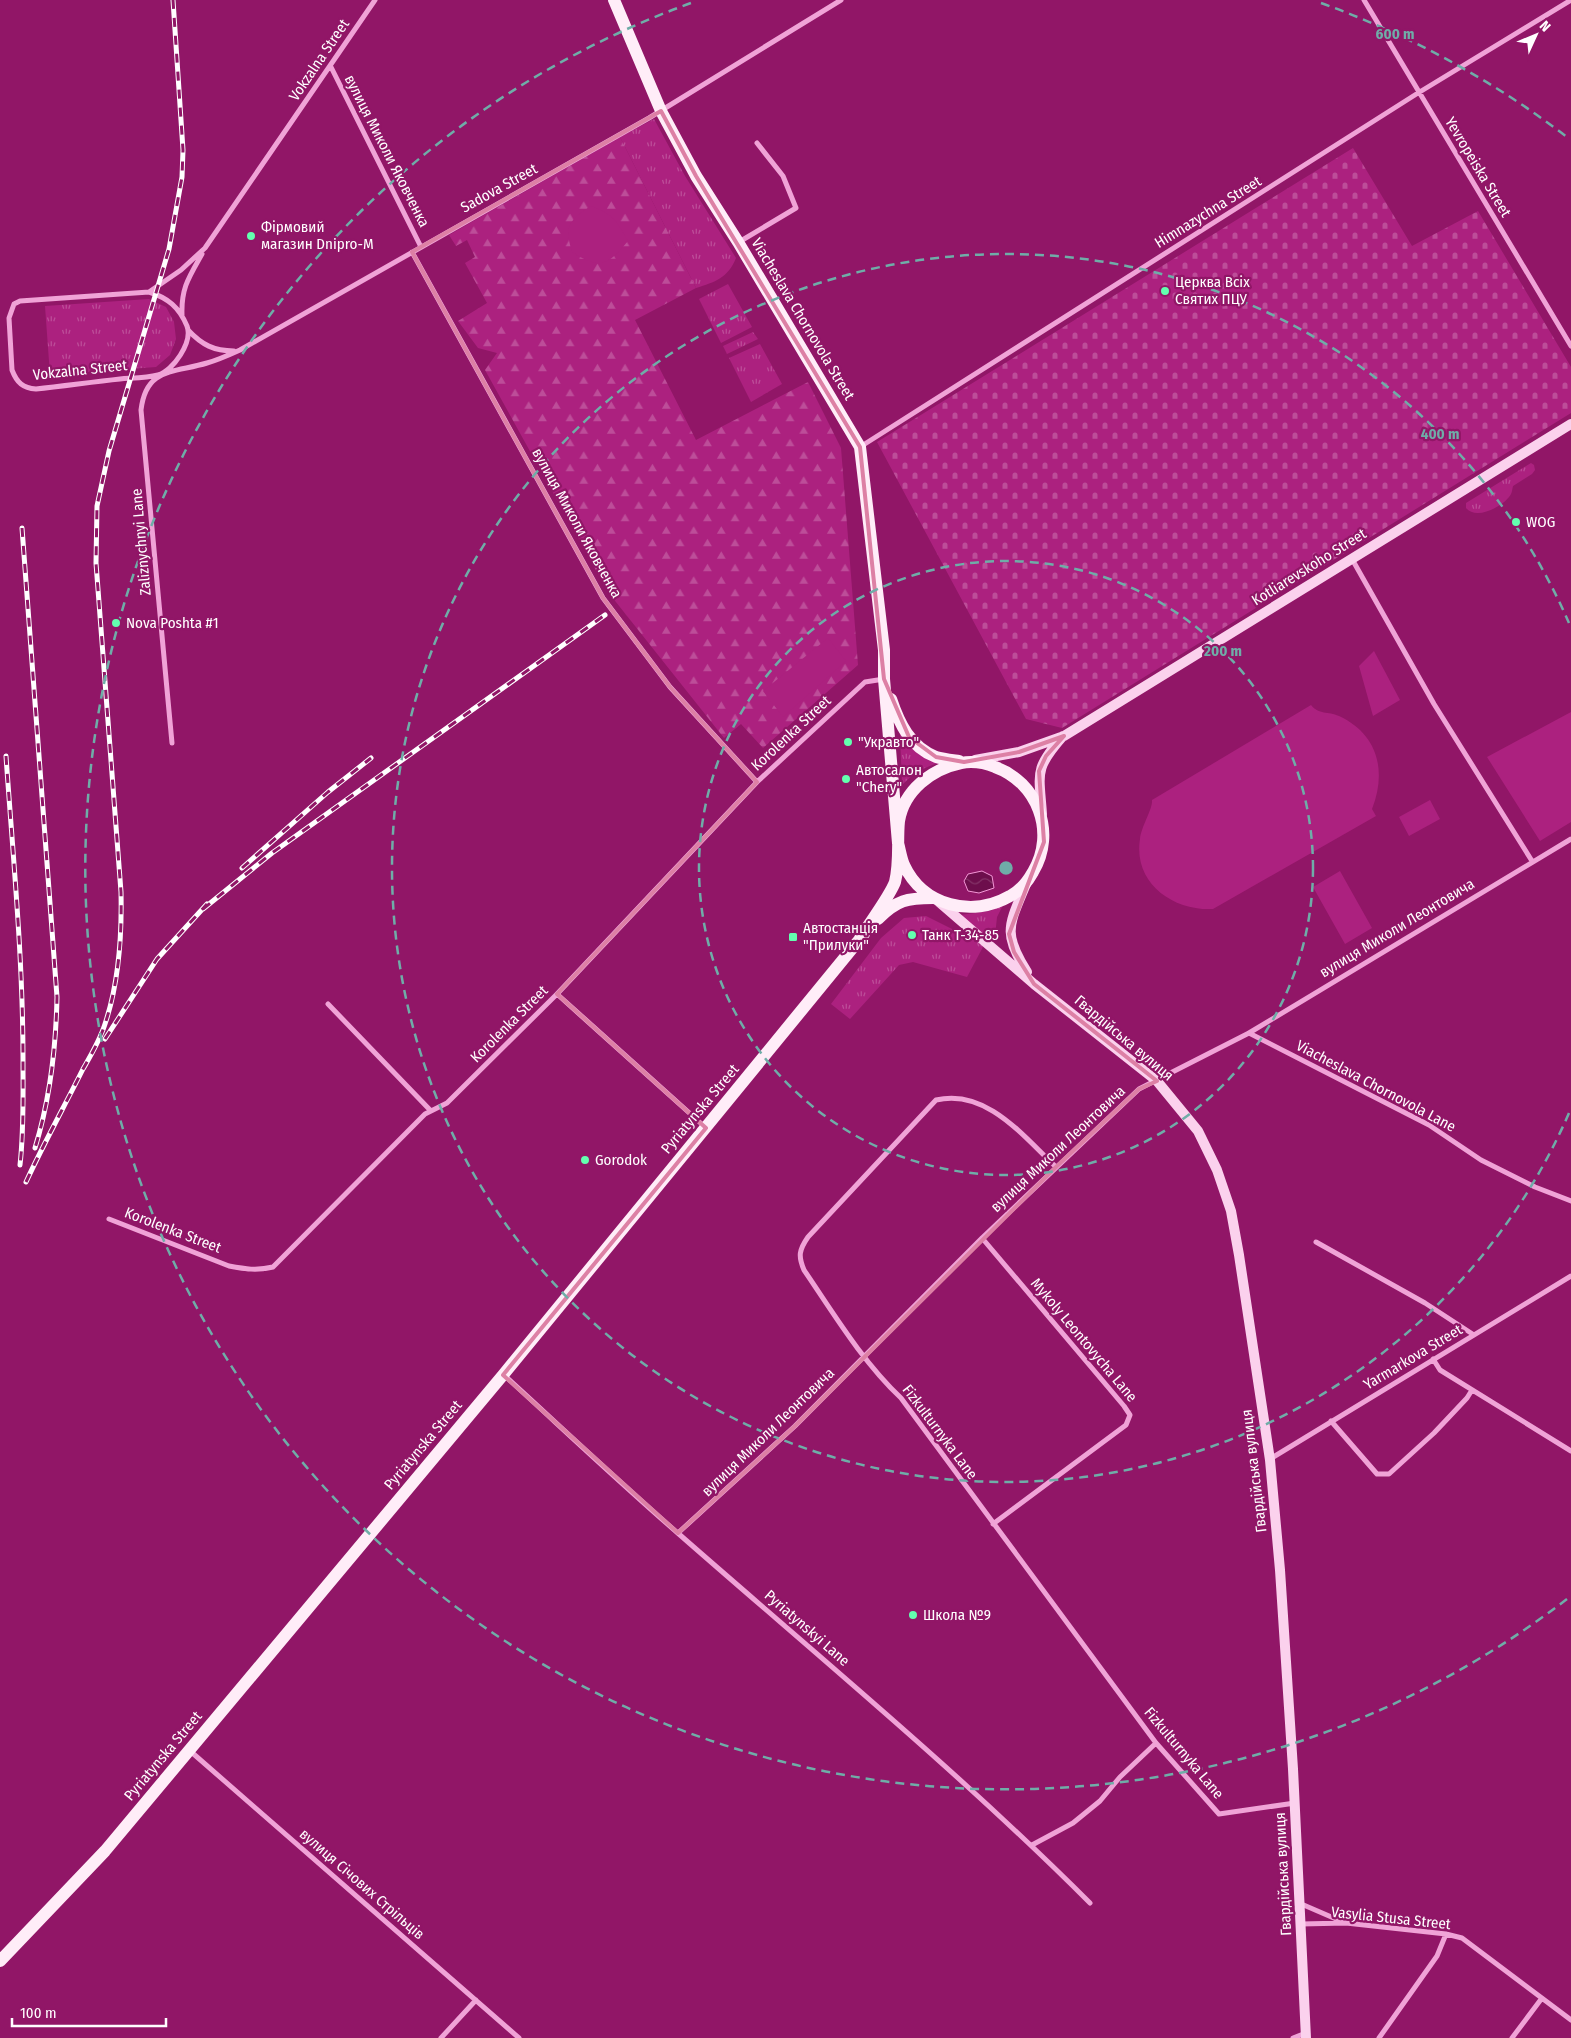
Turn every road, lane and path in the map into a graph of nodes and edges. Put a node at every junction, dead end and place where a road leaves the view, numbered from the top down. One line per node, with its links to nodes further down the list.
1 (375, 0): 6 (street, Vokzalna Street)
2 (614, 0): 8 (main road, Viacheslava Chornovola Street)
3 (841, 0): 8 (street, Sadova Street)
4 (1364, 0): 7 (street, Yevropeiska Street)
5 (1571, 0): 7 (street, Himnazychna Street)
6 (330, 67): 11 (street, вулиця Миколи Яковченка); 12 (street, Vokzalna Street)
7 (1418, 93): 17 (street, Yevropeiska Street); 21 (street, Himnazychna Street)
8 (661, 111): 10 (main road, Viacheslava Chornovola Street); 11 (street, Sadova Street)
9 (757, 143): 10 (street)
10 (738, 242): 21 (main road, Viacheslava Chornovola Street)
11 (421, 247): 13 (street, Sadova Street)
12 (205, 248): 14 (street, Vokzalna Street); 15 (street)
13 (412, 252): 18 (street, Sadova Street); 27 (street, вулиця Миколи Яковченка)
14 (149, 292): 15 (street); 19 (street, Vokzalna Street)
15 (182, 316): 16 (street)
16 (188, 330): 18 (street); 19 (street)
17 (1571, 346)
18 (240, 350): 19 (street, Sadova Street)
19 (160, 374): 25 (street, Zaliznychnyi Lane)
20 (1571, 424): 22 (main road, Kotliarevskoho Street)
21 (860, 447): 23 (main road, Viacheslava Chornovola Street)
22 (1351, 559): 24 (main road, Kotliarevskoho Street); 31 (street)
23 (884, 680): 26 (main road); 27 (street, Korolenka Street); 30 (main road)
24 (1064, 736): 26 (main road); 28 (main road)
25 (172, 744)
26 (964, 762): 28 (main road); 30 (main road)
27 (757, 782): 36 (street, Korolenka Street)
28 (1043, 820): 32 (main road)
29 (1571, 839): 31 (street, вулиця Миколи Леонтовича)
30 (898, 843): 33 (main road); 34 (main road)
31 (1532, 861): 38 (street, вулиця Миколи Леонтовича)
32 (1028, 881): 33 (main road); 35 (main road)
33 (934, 898): 34 (main road); 35 (main road, Гвардійська вулиця)
34 (859, 940): 41 (main road, Pyriatynska Street)
35 (1034, 984): 39 (main road, Гвардійська вулиця)
36 (557, 994): 40 (street, Korolenka Street); 41 (street)
37 (328, 1004): 40 (street)
38 (1250, 1033): 39 (street, вулиця Миколи Леонтовича); 43 (street, Viacheslava Chornovola Lane)
39 (1157, 1081): 42 (street, вулиця Миколи Леонтовича); 55 (main road, Гвардійська вулиця)
40 (431, 1111): 44 (street, Korolenka Street)
41 (706, 1128): 51 (main road, Pyriatynska Street)
42 (1056, 1167): 45 (street, вулиця Миколи Леонтовича); 49 (street, Fizkulturnyka Lane)
43 (1571, 1201)
44 (109, 1219)
45 (982, 1238): 49 (street, вулиця Миколи Леонтовича); 56 (street, Mykoly Leontovycha Lane)
46 (1316, 1242): 48 (street)
47 (1571, 1276): 48 (street, Yarmarkova Street)
48 (1474, 1335): 50 (street, Yarmarkova Street)
49 (864, 1356): 56 (street, Fizkulturnyka Lane); 57 (street, вулиця Миколи Леонтовича)
50 (1433, 1359): 52 (street); 53 (street, Yarmarkova Street)
51 (503, 1375): 57 (street, Pyriatynskyi Lane); 59 (main road, Pyriatynska Street)
52 (1472, 1390): 53 (street); 54 (street)
53 (1331, 1421): 55 (street, Yarmarkova Street)
54 (1571, 1450)
55 (1270, 1460): 60 (main road, Гвардійська вулиця)
56 (993, 1524): 58 (street, Fizkulturnyka Lane)
57 (678, 1533): 61 (street, Pyriatynskyi Lane)
58 (1156, 1743): 60 (street, Fizkulturnyka Lane); 61 (street)
59 (188, 1750): 67 (main road, Pyriatynska Street); 69 (street, вулиця Січових Стрільців)
60 (1295, 1804): 63 (main road, Гвардійська вулиця)
61 (1032, 1845): 62 (street, Pyriatynskyi Lane)
62 (1090, 1903)
63 (1299, 1903): 64 (street); 65 (main road, Гвардійська вулиця)
64 (1346, 1923): 65 (street, Vasylia Stusa Street); 66 (street, Vasylia Stusa Street)
65 (1301, 1924): 71 (main road, Гвардійська вулиця)
66 (1446, 1934): 68 (street, Vasylia Stusa Street); 75 (street)
67 (0, 1960)
68 (1542, 1998): 70 (street, Vasylia Stusa Street); 76 (street)
69 (476, 2000): 72 (street); 73 (street, вулиця Січових Стрільців)
70 (1571, 2020)
71 (1306, 2036): 74 (street)
72 (441, 2038)
73 (519, 2038)
74 (1293, 2038)
75 (1379, 2038)
76 (1512, 2038)

